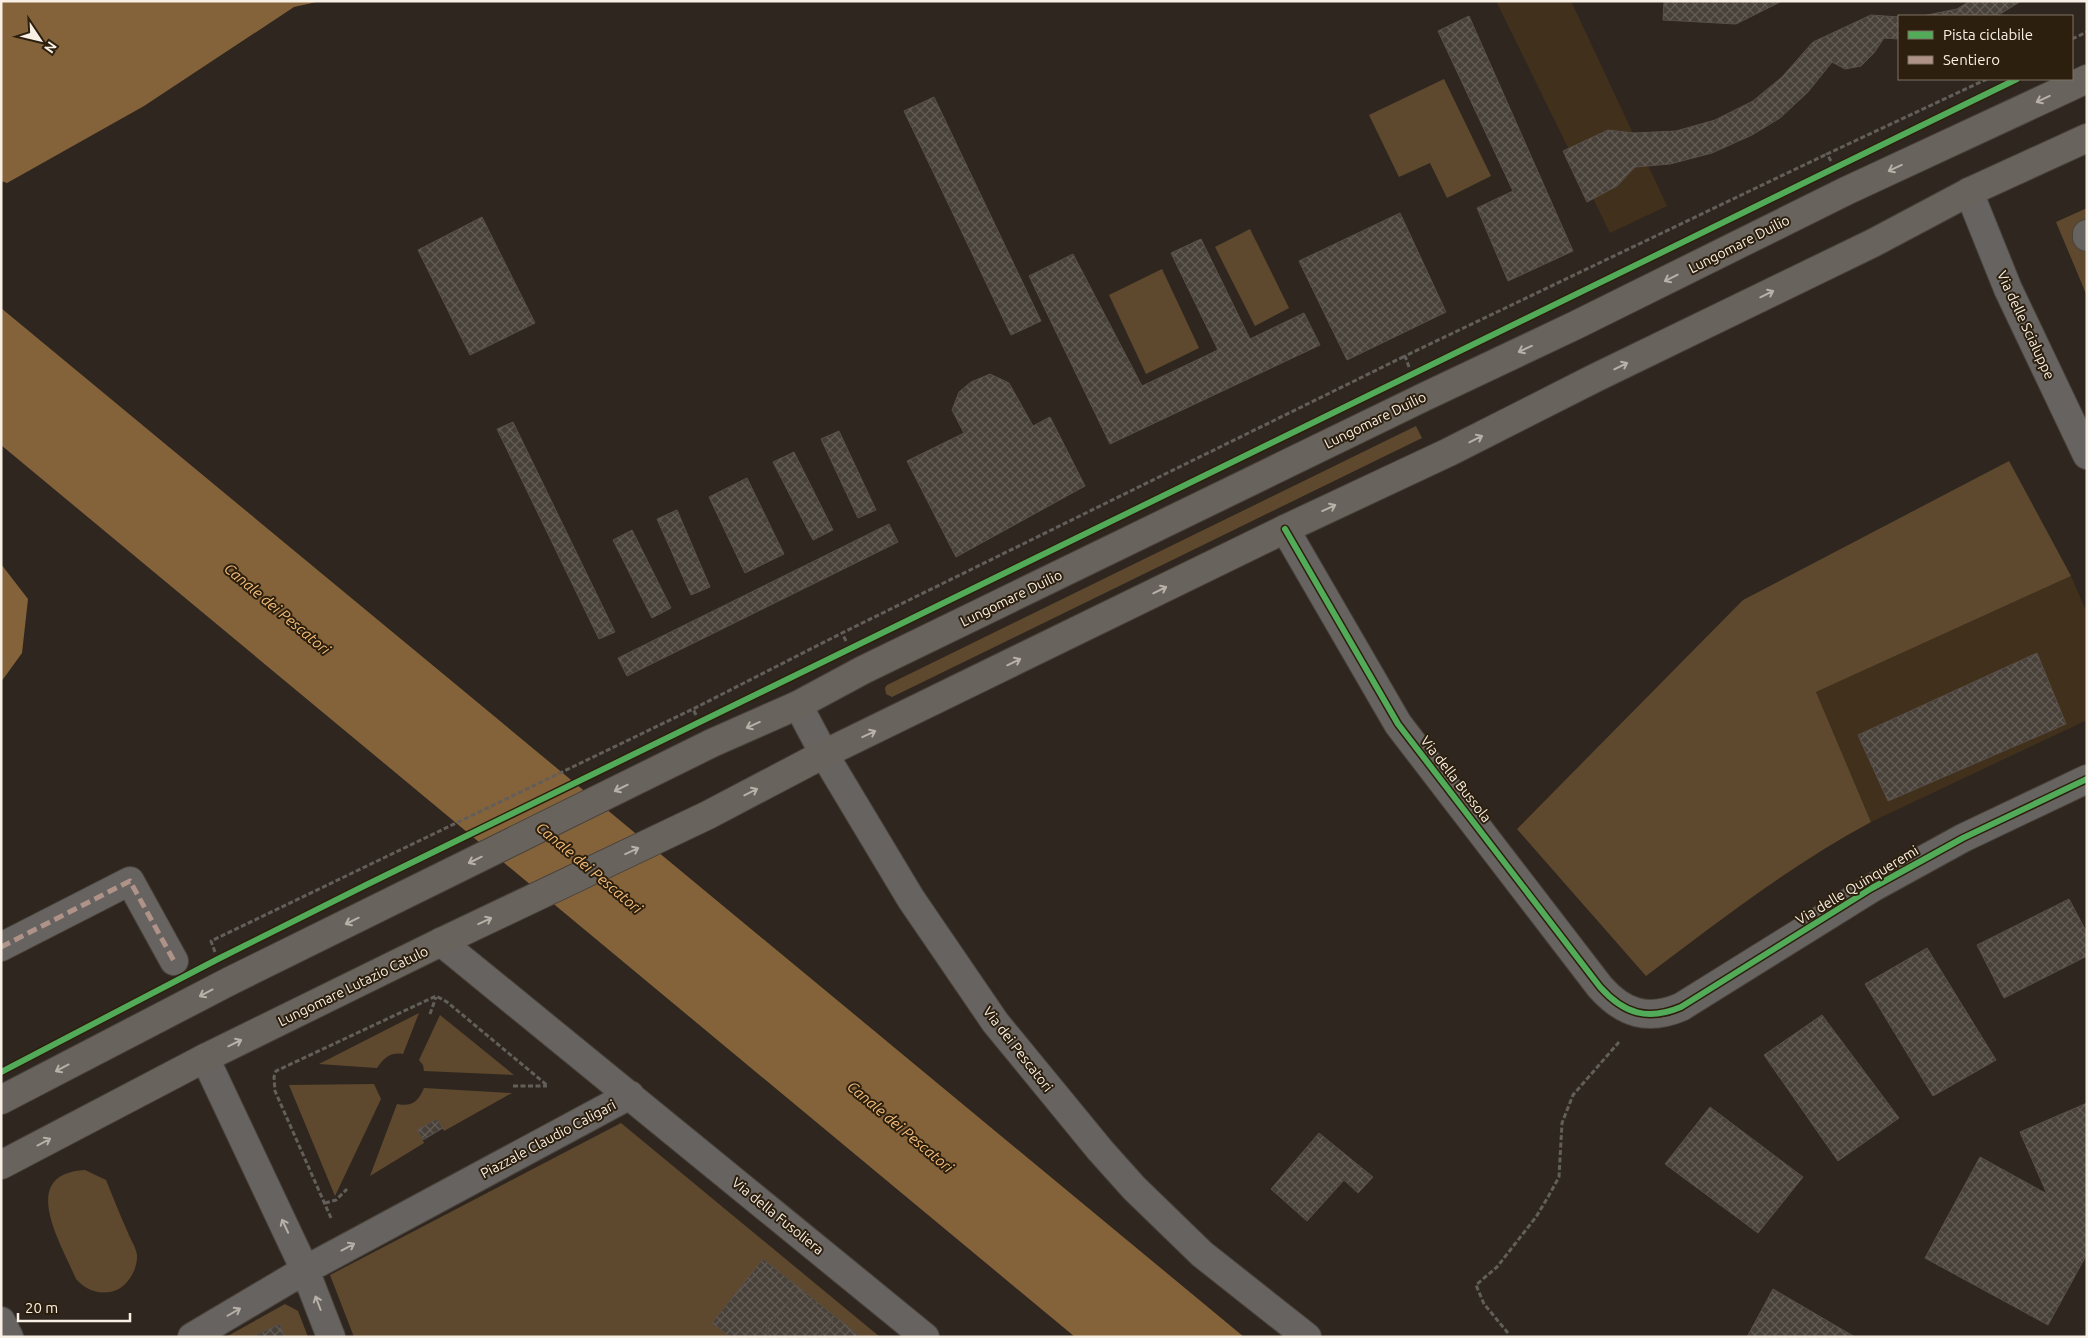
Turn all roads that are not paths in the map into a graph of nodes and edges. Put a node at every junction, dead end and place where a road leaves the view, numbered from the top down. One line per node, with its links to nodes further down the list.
1 (2087, 79): 6 (main road, Lungomare Duilio, one-way to 6)
2 (2087, 138): 3 (main road)
3 (1970, 192): 4 (street, Via delle Scialuppe); 5 (main road, one-way to 3)
4 (2087, 455)
5 (1285, 528): 7 (main road, one-way to 5); 12 (street, Via della Bussola)
6 (798, 705): 7 (street, Via dei Pescatori); 15 (main road, Lungomare Duilio, one-way to 15)
7 (824, 754): 9 (main road, Lungomare Lutazio Catulo, one-way to 7); 23 (street, Via dei Pescatori)
8 (2087, 779): 12 (street, Via delle Quinqueremi)
9 (441, 942): 13 (main road, Lungomare Lutazio Catulo, one-way to 9); 14 (street, Piazzale Claudio Caligari)
10 (1, 948): 11 (street)
11 (174, 961)
12 (1643, 1015)
13 (205, 1058): 16 (main road, Lungomare Lutazio Catulo, one-way to 13); 17 (street, one-way to 13)
14 (630, 1095): 17 (street, Piazzale Claudio Caligari, one-way to 14); 22 (street, Via della Fusoliera)
15 (1, 1100)
16 (1, 1165)
17 (306, 1270): 20 (street, Piazzale Claudio Caligari, one-way to 17); 21 (street, one-way to 17)
18 (1, 1321): 19 (street)
19 (9, 1337)
20 (192, 1337)
21 (331, 1337)
22 (925, 1337)
23 (1307, 1337)

